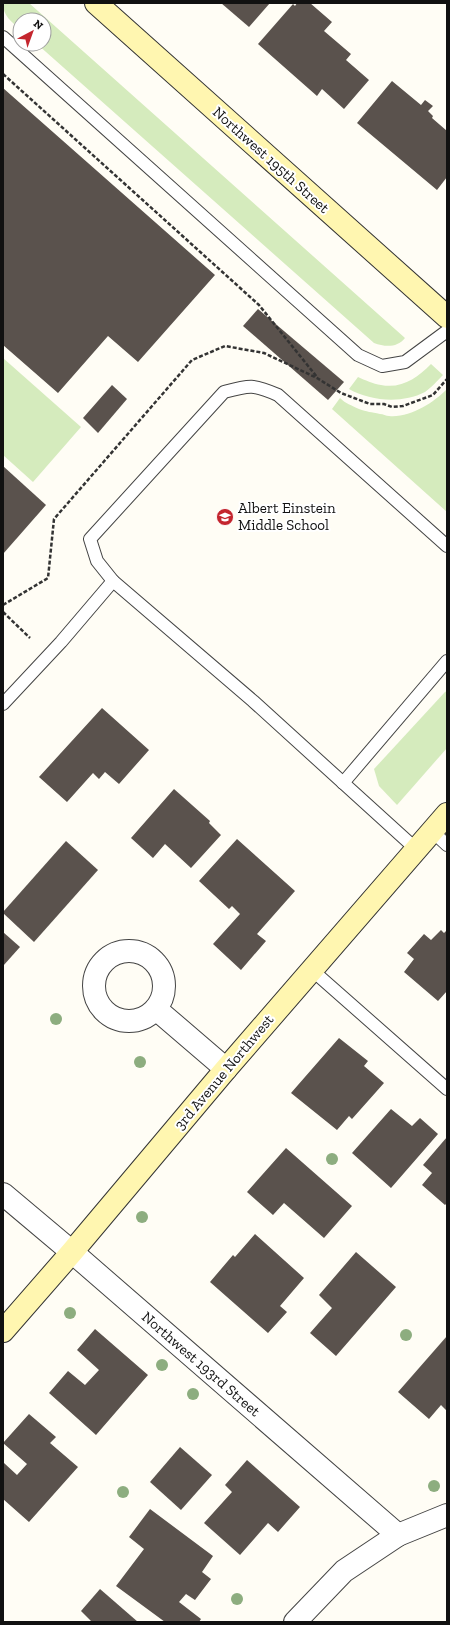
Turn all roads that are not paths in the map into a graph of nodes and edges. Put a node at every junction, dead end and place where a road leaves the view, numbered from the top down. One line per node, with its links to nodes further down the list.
1 (96, 3): 3 (street, Northwest 195th Street)
2 (3, 37): 4 (lane)
3 (447, 317)
4 (447, 331)
5 (447, 546): 6 (lane)
6 (113, 580): 8 (lane); 9 (lane)
7 (447, 661): 9 (lane)
8 (3, 704)
9 (343, 783): 12 (lane)
10 (447, 814): 11 (street, 3rd Avenue Northwest)
11 (440, 838): 12 (street, 3rd Avenue Northwest)
12 (416, 849): 13 (street, 3rd Avenue Northwest)
13 (312, 970): 15 (street, 3rd Avenue Northwest); 16 (lane)
14 (156, 1009): 15 (street)
15 (226, 1069): 18 (street, 3rd Avenue Northwest)
16 (447, 1089)
17 (3, 1194): 18 (street, Northwest 193rd Street)
18 (72, 1252): 19 (street, 3rd Avenue Northwest); 21 (street, Northwest 193rd Street)
19 (3, 1331)
20 (447, 1515): 21 (street)
21 (398, 1535): 22 (street)
22 (295, 1622)

